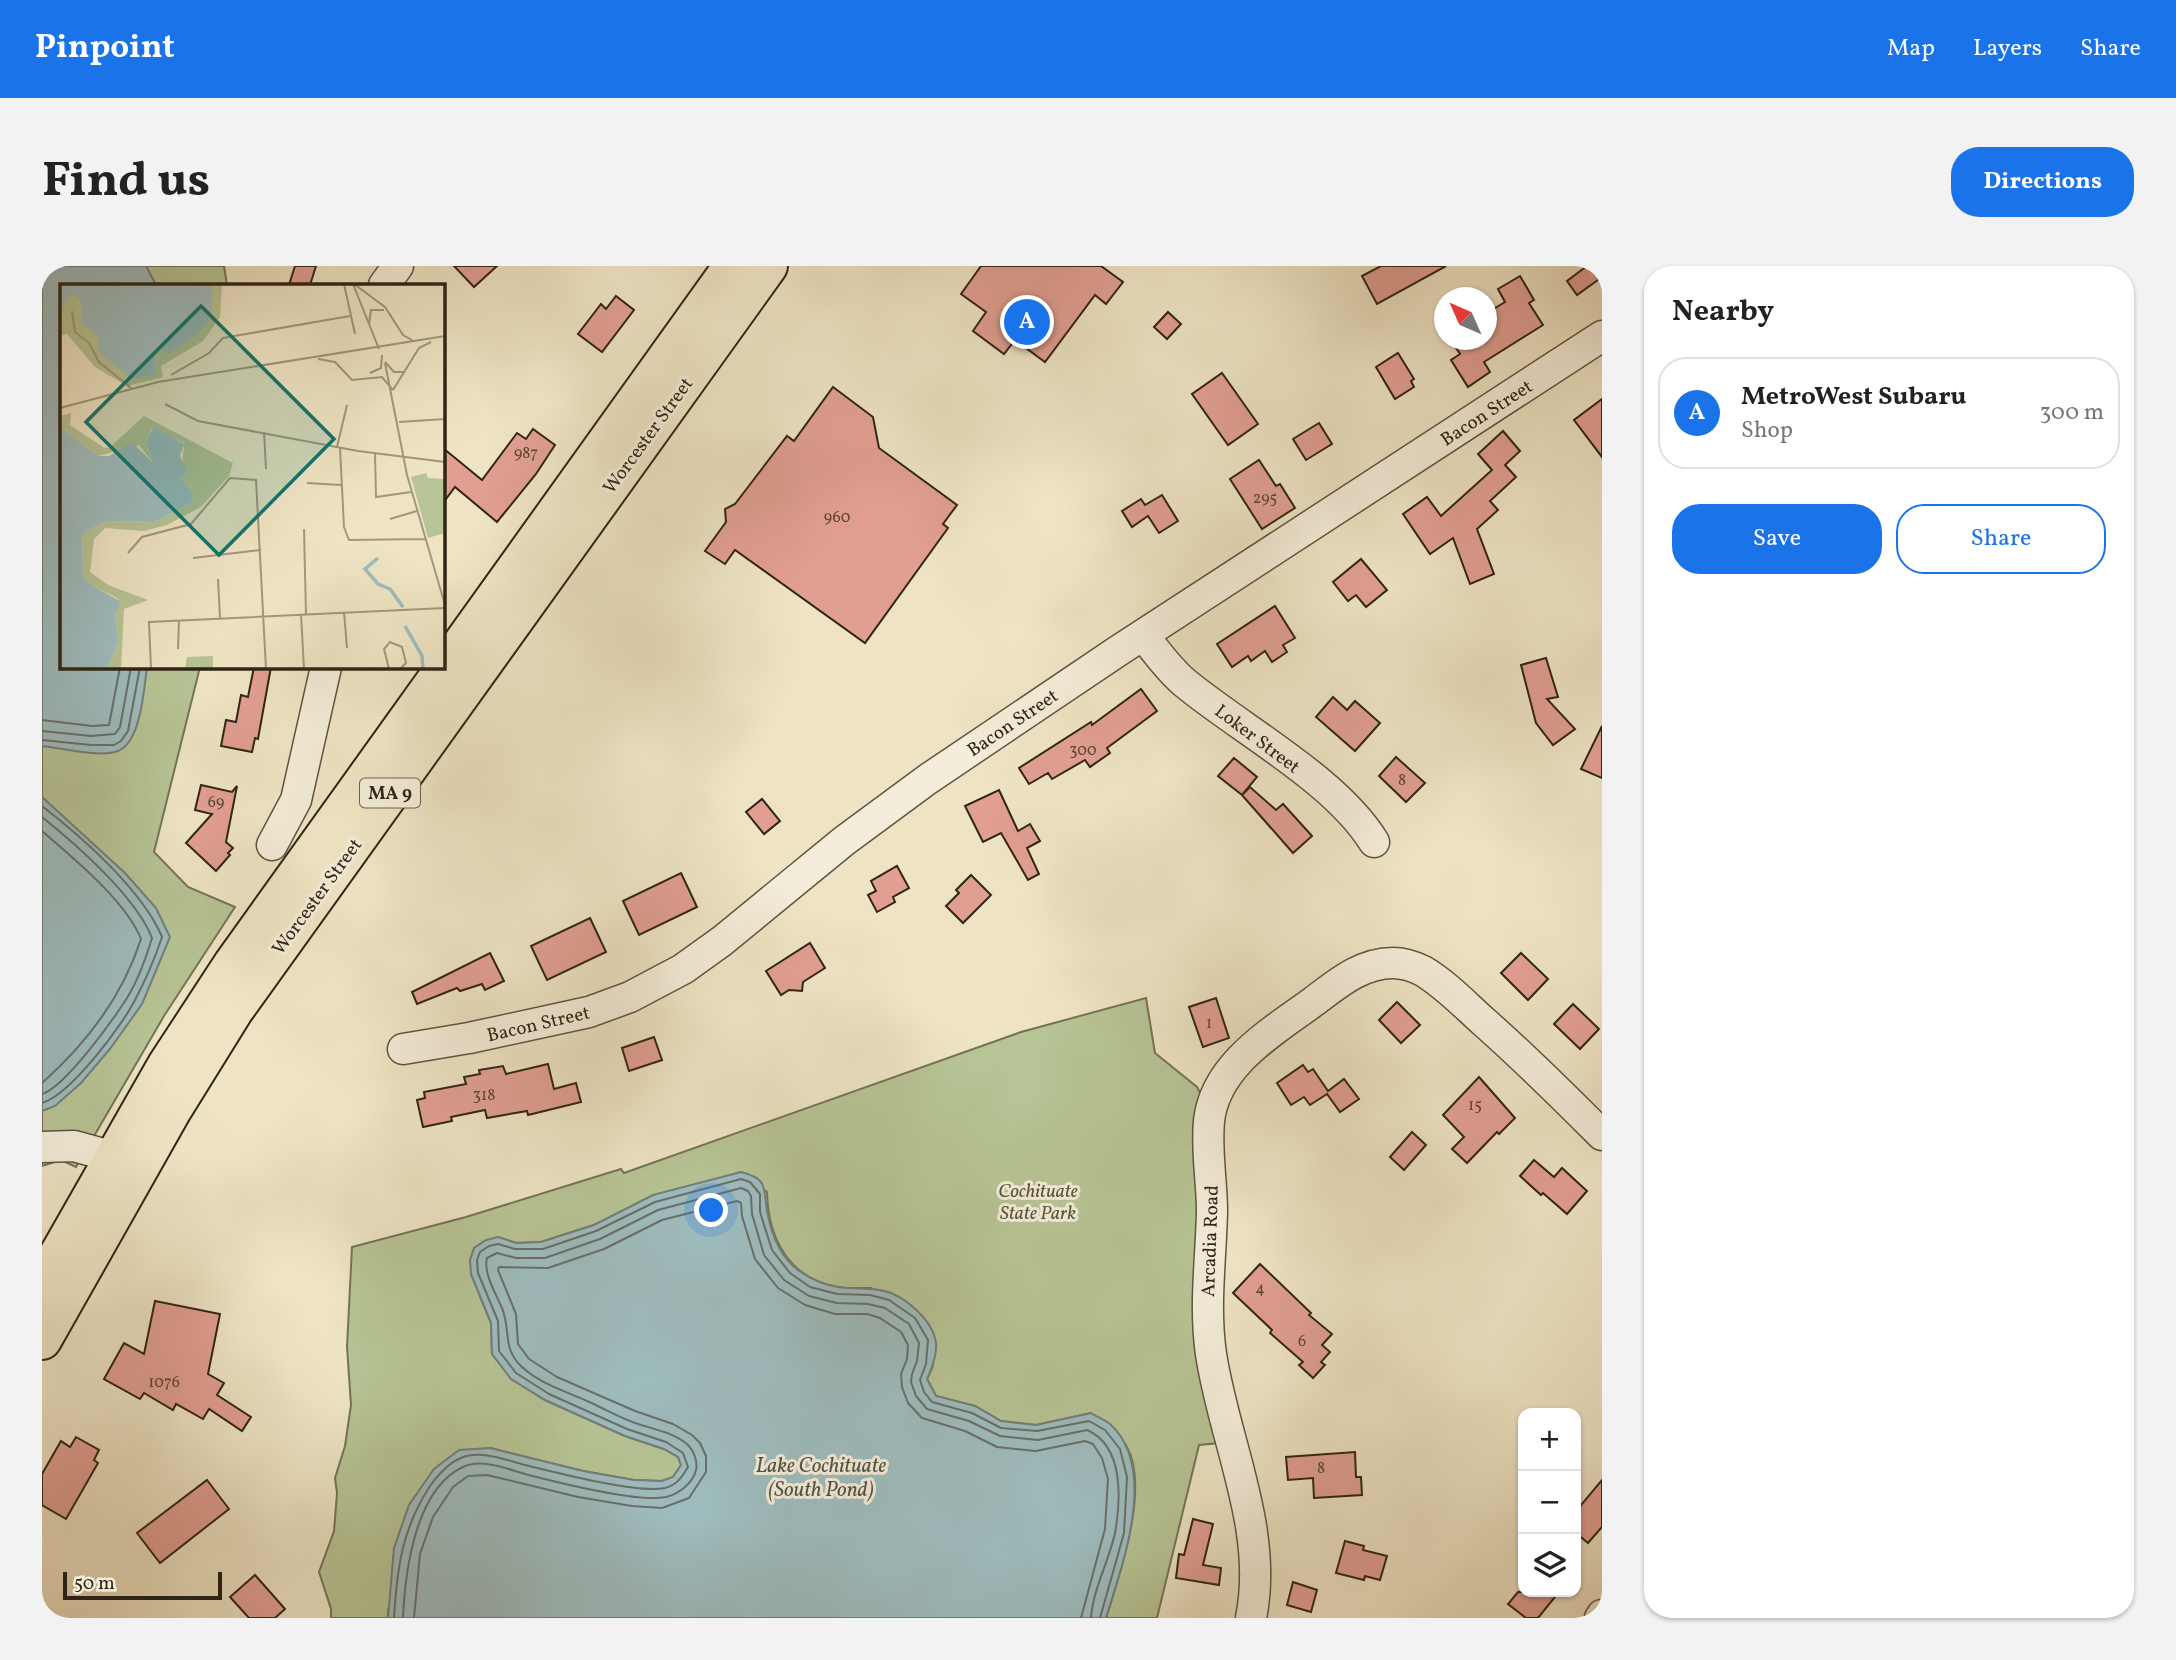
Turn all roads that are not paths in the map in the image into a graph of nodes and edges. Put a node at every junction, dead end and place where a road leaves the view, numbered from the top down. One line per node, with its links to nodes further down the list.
1 (398, 266): 4 (street)
2 (733, 266): 13 (highway, Worcester Street / MA 9)
3 (768, 266): 15 (highway, Worcester Street / MA 9)
4 (385, 284)
5 (1602, 336): 6 (street, Bacon Street)
6 (1143, 635): 8 (street, Loker Street); 10 (street, Bacon Street)
7 (326, 668): 9 (street)
8 (1374, 842)
9 (272, 845)
10 (403, 1049)
11 (1602, 1135): 16 (street, Arcadia Road)
12 (42, 1147): 13 (street)
13 (114, 1157): 14 (highway, Worcester Street / MA 9)
14 (42, 1284)
15 (42, 1340)
16 (1251, 1618)

